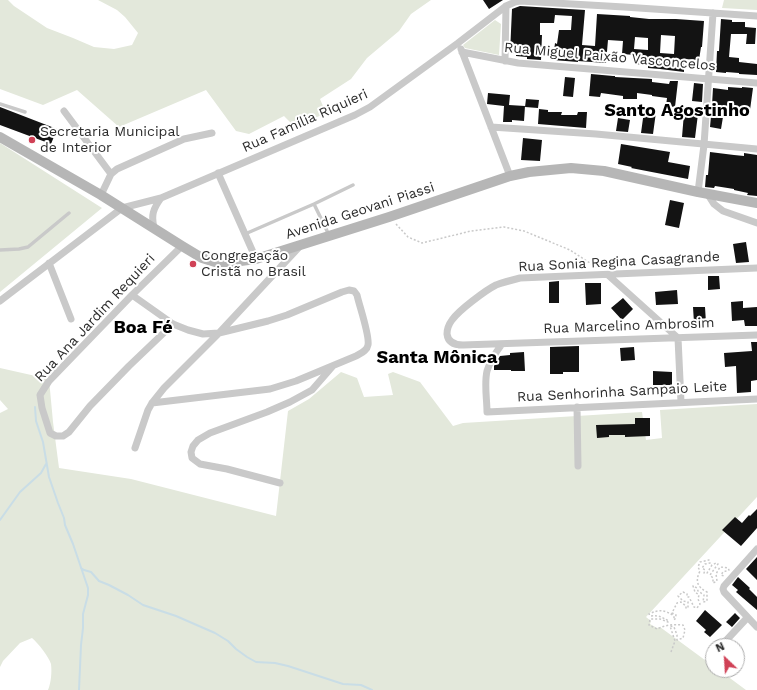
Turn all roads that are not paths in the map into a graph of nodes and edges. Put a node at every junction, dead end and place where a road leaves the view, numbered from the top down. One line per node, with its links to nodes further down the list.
1 (624, 3): 2 (street); 3 (street)
2 (506, 6): 5 (street, Rua Família Riquieri); 7 (street)
3 (713, 13): 4 (street); 8 (street)
4 (757, 16)
5 (458, 43): 6 (street); 18 (street, Rua Família Riquieri)
6 (462, 52): 7 (street, Rua Miguel Paixão Vasconcelos); 13 (street)
7 (505, 61): 8 (street, Rua Miguel Paixão Vasconcelos)
8 (709, 79): 9 (street, Rua Miguel Paixão Vasconcelos); 16 (street)
9 (757, 83)
10 (0, 104): 12 (lane)
11 (64, 111): 19 (street)
12 (25, 112)
13 (491, 127): 16 (street); 20 (street)
14 (212, 133): 19 (street)
15 (0, 138): 23 (main road, Avenida Geovani Piassi)
16 (704, 145): 17 (street); 22 (street)
17 (757, 150)
18 (218, 173): 24 (street, Rua Família Riquieri); 31 (street)
19 (111, 174): 23 (street)
20 (510, 176): 22 (main road, Avenida Geovani Piassi); 32 (main road, Avenida Geovani Piassi)
21 (353, 185): 26 (lane)
22 (702, 192): 25 (main road, Avenida Geovani Piassi); 29 (street)
23 (101, 195): 27 (main road, Avenida Geovani Piassi)
24 (161, 198): 27 (street, Rua Família Riquieri); 30 (street)
25 (757, 203)
26 (314, 204): 31 (lane); 32 (lane)
27 (122, 208): 30 (main road, Avenida Geovani Piassi); 37 (street)
28 (68, 213): 35 (lane)
29 (757, 223)
30 (154, 228): 34 (main road, Avenida Geovani Piassi)
31 (245, 234): 36 (street)
32 (329, 236): 33 (main road, Avenida Geovani Piassi)
33 (302, 244): 36 (main road, Avenida Geovani Piassi); 44 (street)
34 (182, 246): 36 (main road, Avenida Geovani Piassi); 40 (street, Rua Ana Jardim Requieri)
35 (0, 250)
36 (256, 259)
37 (49, 263): 41 (street); 42 (street)
38 (757, 268): 39 (street, Rua Sonia Regina Casagrande)
39 (608, 275): 46 (street); 47 (street, Rua Sonia Regina Casagrande)
40 (132, 295): 43 (street); 43 (street, Rua Ana Jardim Requieri)
41 (0, 301)
42 (71, 319)
43 (173, 324): 44 (street)
44 (219, 333): 48 (street); 51 (street)
45 (757, 335): 46 (street, Rua Marcelino Ambrosim)
46 (678, 338): 47 (street, Rua Marcelino Ambrosim); 50 (street)
47 (502, 344): 52 (street, Rua Senhorinha Sampaio Leite)
48 (334, 366): 51 (street); 55 (street)
49 (757, 399): 50 (street, Rua Senhorinha Sampaio Leite)
50 (682, 402): 52 (street, Rua Senhorinha Sampaio Leite)
51 (152, 403): 53 (street)
52 (577, 407): 54 (street)
53 (135, 448)
54 (578, 466)
55 (280, 484)
56 (757, 549): 57 (street)
57 (747, 618): 58 (street); 59 (street)
58 (757, 627)
59 (728, 638)

